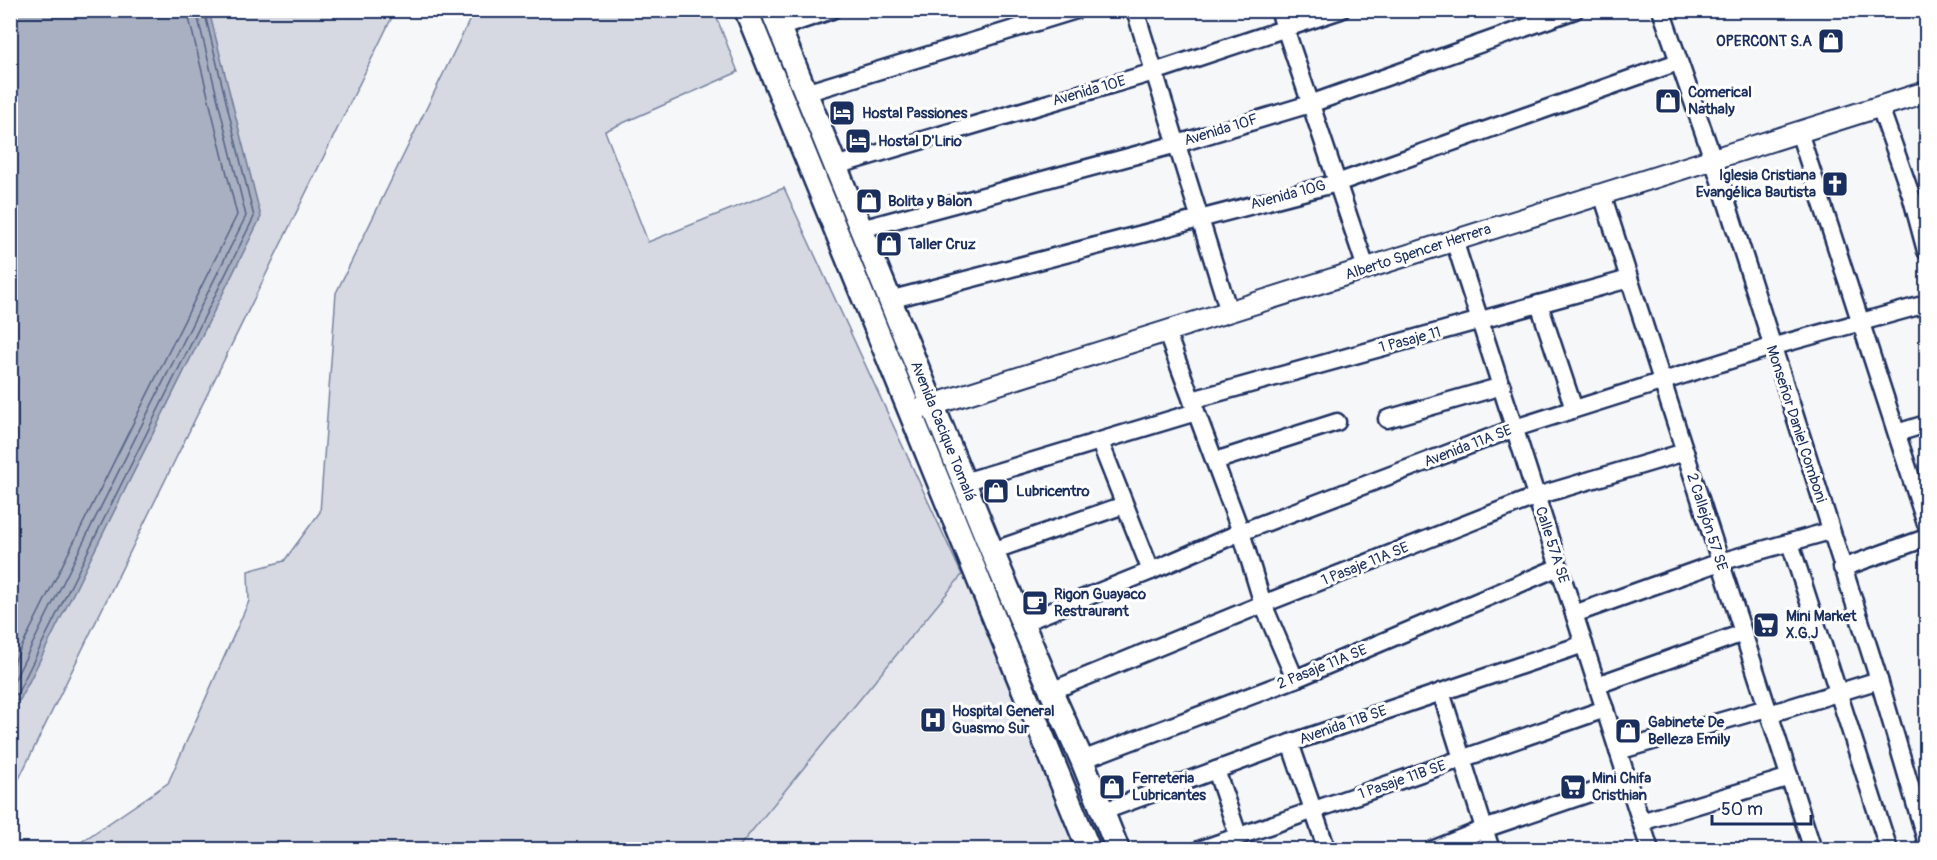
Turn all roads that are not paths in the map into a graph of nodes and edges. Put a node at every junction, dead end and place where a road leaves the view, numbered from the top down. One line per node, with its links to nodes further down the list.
1 (746, 10): 42 (main road, Avenida Cacique Tomalá)
2 (832, 10): 9 (street)
3 (1076, 10): 14 (street)
4 (1135, 10): 12 (street)
5 (1279, 10): 10 (street)
6 (1341, 10): 10 (street, Avenida 10E)
7 (1575, 10): 15 (street, Avenida 10F)
8 (1661, 10): 11 (street, Monseñor Daniel Comboni)
9 (775, 19): 14 (main road, Avenida Cacique Tomalá)
10 (1285, 29): 12 (street, Avenida 10E); 15 (street)
11 (1678, 62): 19 (street, Monseñor Daniel Comboni); 21 (street, Avenida 10G)
12 (1154, 72): 18 (street); 20 (street, Avenida 10E)
13 (1926, 92): 16 (street, Alberto Spencer Herrera)
14 (805, 93): 20 (main road, Avenida Cacique Tomalá)
15 (1310, 104): 18 (street, Avenida 10F); 21 (street)
16 (1880, 107): 17 (street, Alberto Spencer Herrera); 26 (street)
17 (1799, 132): 19 (street, Alberto Spencer Herrera); 34 (street)
18 (1177, 144): 23 (street); 24 (street, Avenida 10F)
19 (1713, 159): 22 (street, Alberto Spencer Herrera); 36 (street, Monseñor Daniel Comboni)
20 (835, 166): 24 (main road, Avenida Cacique Tomalá)
21 (1337, 183): 23 (street, Avenida 10G); 27 (street)
22 (1602, 194): 25 (street, Alberto Spencer Herrera); 28 (street, 2 Callejón 57 SE)
23 (1200, 218): 29 (street, Avenida 10G); 32 (street)
24 (861, 229): 29 (main road, Avenida Cacique Tomalá)
25 (1454, 240): 27 (street, Alberto Spencer Herrera); 33 (street, Calle 57A SE)
26 (1926, 251)
27 (1366, 268): 32 (street, Alberto Spencer Herrera)
28 (1629, 279): 30 (street, 1 Pasaje 11); 37 (street, 2 Callejón 57 SE)
29 (889, 300): 39 (main road, Avenida Cacique Tomalá)
30 (1539, 304): 33 (street, 1 Pasaje 11); 41 (street)
31 (1926, 304): 34 (street, Avenida 11A SE)
32 (1229, 312): 35 (street, Alberto Spencer Herrera)
33 (1480, 320): 38 (street, Calle 57A SE); 40 (street, 1 Pasaje 11)
34 (1861, 322): 36 (street, Avenida 11A SE); 47 (street)
35 (1166, 332): 39 (street, Alberto Spencer Herrera); 40 (street)
36 (1771, 347): 37 (street, Avenida 11A SE); 55 (street, Monseñor Daniel Comboni)
37 (1662, 381): 41 (street, Avenida 11A SE); 49 (street, 2 Callejón 57 SE)
38 (1502, 386): 43 (street); 46 (street, Calle 57A SE)
39 (933, 405): 42 (street, Alberto Spencer Herrera); 51 (main road, Avenida Cacique Tomalá)
40 (1194, 406): 48 (street, 1 Pasaje 11); 50 (street)
41 (1574, 410): 46 (street, Avenida 11A SE)
42 (910, 412): 91 (main road, Avenida Cacique Tomalá)
43 (1387, 419)
44 (1337, 422): 50 (street)
45 (1926, 424): 47 (street)
46 (1515, 428): 52 (street, Calle 57A SE); 56 (street, Avenida 11A SE)
47 (1897, 433): 54 (street)
48 (1100, 442): 51 (street, 1 Pasaje 11); 53 (street)
49 (1685, 452): 52 (street, 1 Pasaje 11A SE); 60 (street, 2 Callejón 57 SE)
50 (1215, 461): 56 (street)
51 (964, 482): 59 (main road, Avenida Cacique Tomalá)
52 (1536, 496): 61 (street, Calle 57A SE); 64 (street, 1 Pasaje 11A SE)
53 (1124, 505): 59 (street); 63 (street)
54 (1926, 524)
55 (1830, 531): 58 (street); 62 (street, Monseñor Daniel Comboni)
56 (1241, 532): 63 (street, Avenida 11A SE); 64 (street)
57 (1926, 538): 62 (street)
58 (1790, 543): 60 (street); 74 (street)
59 (992, 551): 66 (main road, Avenida Cacique Tomalá)
60 (1720, 562): 65 (street); 67 (street, 2 Callejón 57 SE)
61 (1559, 567): 65 (street, Calle 57A SE); 69 (street, 2 Pasaje 11A SE)
62 (1842, 568): 70 (street, Monseñor Daniel Comboni)
63 (1151, 571): 66 (street, Avenida 11A SE)
64 (1263, 604): 69 (street); 72 (street, 1 Pasaje 11A SE)
65 (1574, 614): 68 (street, Calle 57A SE)
66 (1022, 623): 72 (main road, Avenida Cacique Tomalá)
67 (1743, 633): 71 (street); 76 (street, 2 Callejón 57 SE)
68 (1584, 644): 71 (street, Calle 57A SE); 73 (street, Avenida 11B SE)
69 (1295, 679): 79 (street, 2 Pasaje 11A SE)
70 (1879, 680): 74 (street); 84 (street, Monseñor Daniel Comboni)
71 (1597, 685): 75 (street, Calle 57A SE)
72 (1051, 691): 79 (main road, Avenida Cacique Tomalá)
73 (1441, 692): 77 (street, Avenida 11B SE); 80 (street)
74 (1837, 693): 76 (street); 99 (street)
75 (1605, 709): 78 (street, Calle 57A SE); 80 (street, 1 Pasaje 11B SE)
76 (1768, 711): 78 (street); 82 (street, 2 Callejón 57 SE)
77 (1290, 743): 81 (street, Avenida 11B SE); 86 (street)
78 (1618, 751): 83 (street, Calle 57A SE)
79 (1082, 759): 85 (main road, Avenida Cacique Tomalá)
80 (1462, 759): 86 (street, 1 Pasaje 11B SE); 88 (street)
81 (1216, 770): 85 (street, Avenida 11B SE); 89 (street)
82 (1790, 777): 87 (street); 98 (street, 2 Callejón 57 SE)
83 (1628, 780): 87 (street, Calle 57A SE); 88 (street)
84 (1920, 796): 90 (street, Monseñor Daniel Comboni)
85 (1104, 811): 92 (main road, Avenida Cacique Tomalá)
86 (1313, 811): 89 (street, 1 Pasaje 11B SE); 94 (street)
87 (1641, 822): 97 (street, Calle 57A SE)
88 (1484, 829): 95 (street); 96 (street)
89 (1239, 835): 93 (street, 1 Pasaje 11B SE)
90 (1926, 840)
91 (1089, 849)
92 (1118, 849)
93 (1199, 849)
94 (1327, 849)
95 (1432, 849)
96 (1491, 849)
97 (1650, 849)
98 (1810, 849)
99 (1889, 849)

